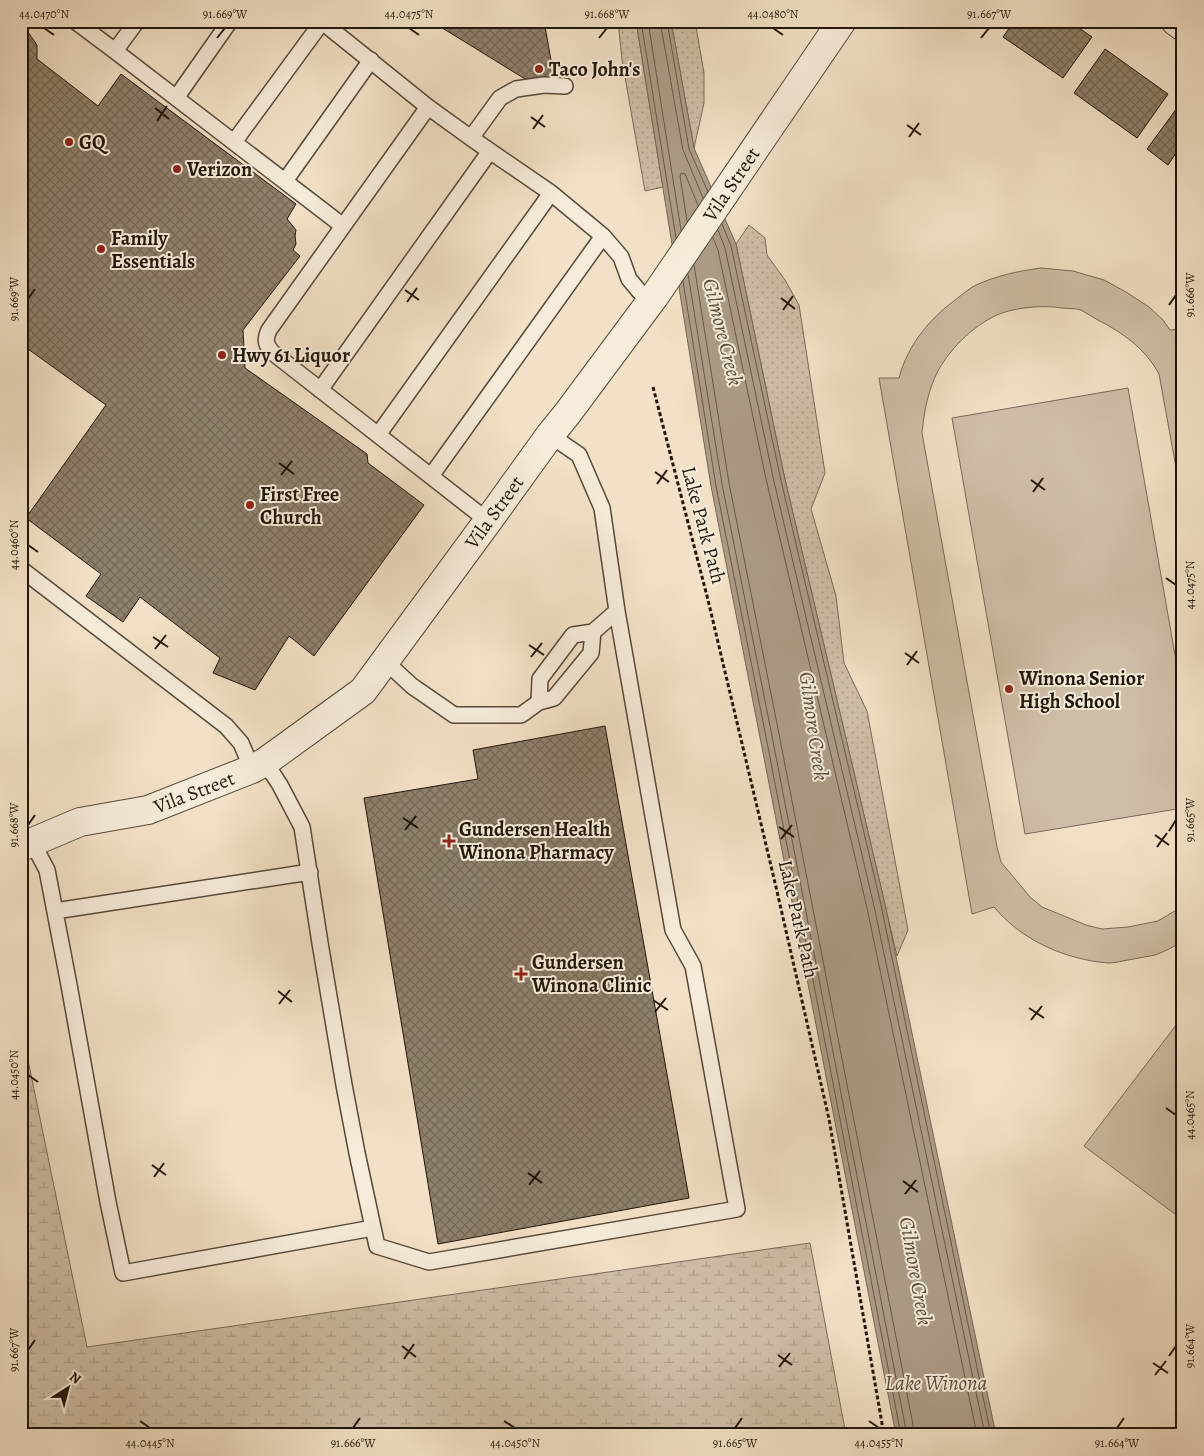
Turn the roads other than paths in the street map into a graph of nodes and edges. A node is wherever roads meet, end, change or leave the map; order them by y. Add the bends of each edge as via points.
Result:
1 (75, 21) edge
2 (137, 21) edge
3 (230, 21) edge
4 (321, 21) edge
5 (842, 21) edge
6 (1175, 21) edge
7 (1183, 27) edge
8 (115, 51) junction
9 (371, 60) junction
10 (565, 86) dead end
11 (176, 98) junction
12 (428, 107) junction
13 (470, 138) junction
14 (234, 142) junction
15 (490, 151) junction
16 (285, 181) junction
17 (551, 193) junction
18 (343, 226) junction
19 (603, 236) junction
20 (652, 299) junction
21 (320, 390) junction
22 (378, 435) junction
23 (550, 435) junction
24 (430, 476) junction
25 (488, 521) junction
26 (21, 569) edge
27 (616, 611) junction
28 (593, 632) junction
29 (385, 661) junction
30 (538, 702) junction
31 (258, 766) junction
32 (27, 844) edge
33 (310, 872) junction
34 (55, 911) junction
35 (373, 1228) junction

1 - 8 lane
2 - 8 lane
3 - 11 lane
4 - 9 lane
4 - 14 lane
5 - 20 street, Vila Street
6 - 7 street
8 - 11 lane
9 - 12 lane
9 - 16 lane
10 - 13 lane via 516,89 500,98
11 - 14 lane
12 - 13 lane
12 - 18 lane
13 - 15 lane
14 - 16 lane
15 - 17 lane
15 - 21 lane
16 - 18 lane
17 - 19 lane
17 - 22 lane
18 - 21 lane via 266,338 266,346 272,352
19 - 20 lane via 621,257 629,279 639,292
19 - 24 lane
20 - 23 street, Vila Street
21 - 22 lane
22 - 24 lane
23 - 25 street, Vila Street
23 - 27 lane via 579,455 602,508
24 - 25 lane
25 - 29 street, Vila Street
26 - 31 lane via 226,726
27 - 28 lane
27 - 35 lane via 672,930 693,966 736,1210 429,1262 377,1246
28 - 30 lane via 591,653 554,698
28 - 30 lane via 573,635 540,679
29 - 30 lane via 412,686 454,716 521,715
29 - 31 street, Vila Street via 363,691
31 - 32 street, Vila Street via 148,810 80,822
31 - 33 lane via 280,785 302,827
32 - 34 lane via 47,870
33 - 34 lane
33 - 35 lane via 344,1085
34 - 35 lane via 123,1273

